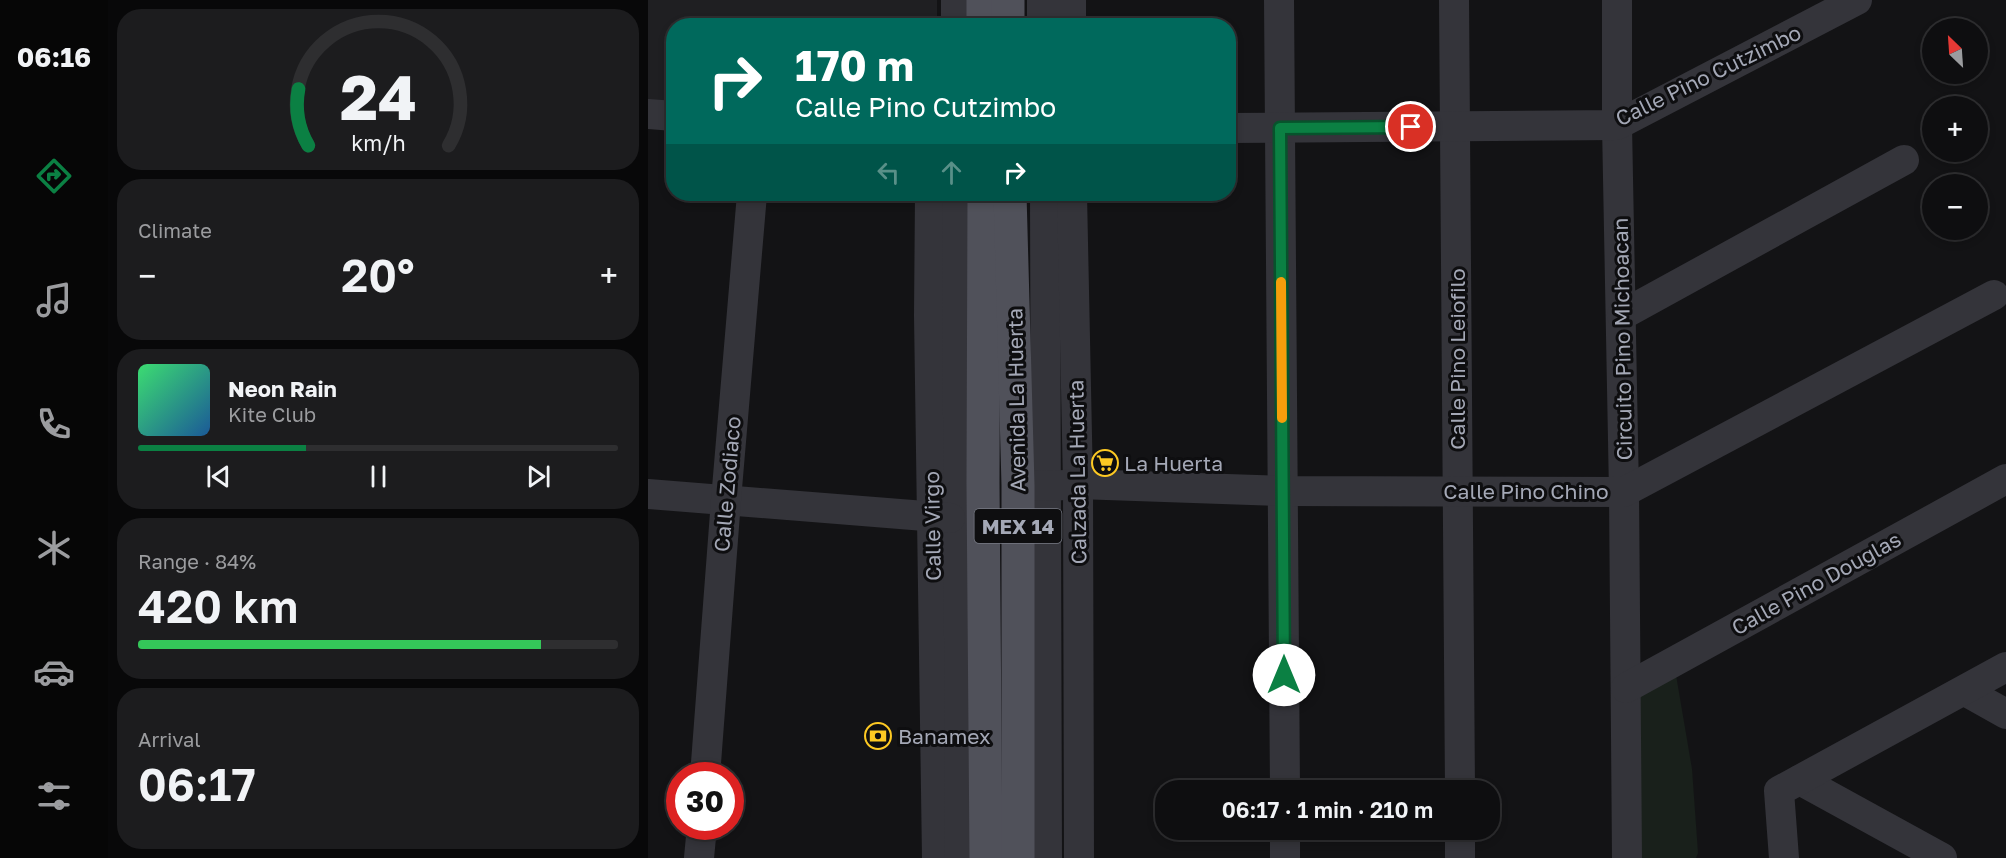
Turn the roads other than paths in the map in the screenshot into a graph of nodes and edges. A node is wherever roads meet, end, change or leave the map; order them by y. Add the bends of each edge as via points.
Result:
1 (956, 0) edge
2 (983, 0) edge
3 (1008, 0) edge
4 (1042, 0) edge
5 (1071, 0) edge
6 (1279, 0) edge
7 (1454, 0) edge
8 (1617, 0) edge
9 (1857, 0) edge
10 (956, 18) edge
11 (983, 18) edge
12 (1008, 18) edge
13 (1042, 18) edge
14 (1071, 18) edge
15 (648, 114) edge
16 (666, 115) edge
17 (1617, 125) junction
18 (1455, 127) junction
19 (1236, 128) edge
20 (1280, 128) junction
21 (1904, 160) dead end
22 (751, 201) edge
23 (931, 201) edge
24 (957, 201) edge
25 (983, 201) edge
26 (1011, 201) edge
27 (1045, 201) edge
28 (1072, 201) edge
29 (1994, 295) dead end
30 (1622, 315) junction
31 (2006, 479) edge
32 (1078, 484) junction
33 (1031, 486) junction
34 (1283, 491) junction
35 (1458, 491) junction
36 (1624, 492) junction
37 (648, 494) edge
38 (726, 500) junction
39 (959, 519) junction
40 (2006, 667) edge
41 (1626, 687) junction
42 (1965, 691) junction
43 (2006, 714) edge
44 (706, 762) edge
45 (1285, 780) edge
46 (1460, 780) edge
47 (1800, 780) junction
48 (701, 840) edge
49 (1285, 840) edge
50 (1460, 840) edge
51 (699, 858) edge
52 (937, 858) edge
53 (960, 858) edge
54 (986, 858) edge
55 (1018, 858) edge
56 (1047, 858) edge
57 (1079, 858) edge
58 (1286, 858) edge
59 (1460, 858) edge
60 (1627, 858) edge
61 (1784, 858) edge
62 (1942, 858) edge

1 - 10 street
2 - 11 main road
3 - 12 main road
4 - 13 street
5 - 14 street
6 - 20 street
7 - 18 street, Calle Pino Leiofilo
8 - 17 street, Circuito Pino Michoacan
9 - 17 street, Calle Pino Cutzimbo
15 - 16 street
17 - 18 street, Calle Pino Cutzimbo
17 - 30 street, Circuito Pino Michoacan
18 - 20 street, Calle Pino Cutzimbo
18 - 35 street, Calle Pino Leiofilo
19 - 20 street, Calle Pino Cutzimbo
20 - 34 street
21 - 30 street
22 - 38 street, Calle Zodiaco
23 - 39 street, Calle Virgo
24 - 39 street
25 - 39 main road, Avenida La Huerta / MEX 14
26 - 33 main road, Avenida La Huerta / MEX 14
27 - 33 street, Calzada La Huerta
28 - 32 street, Calzada La Huerta
29 - 36 street, Calle Pino Chino
30 - 36 street, Circuito Pino Michoacan
31 - 41 street, Calle Pino Douglas
32 - 33 street, Calle Pino Chino
32 - 34 street, Calle Pino Chino
32 - 57 street, Calzada La Huerta
33 - 55 main road, Avenida La Huerta / MEX 14
33 - 56 street, Calzada La Huerta
34 - 35 street, Calle Pino Chino
34 - 45 street
35 - 36 street, Calle Pino Chino
35 - 46 street, Calle Pino Leiofilo
36 - 41 street, Circuito Pino Michoacan
37 - 38 street
38 - 39 street
38 - 44 street, Calle Zodiaco
39 - 52 street, Calle Virgo
39 - 53 street
39 - 54 main road, Avenida La Huerta / MEX 14
40 - 42 street
41 - 60 street, Circuito Pino Michoacan
42 - 43 street
42 - 47 street
47 - 61 street via 1779,790
47 - 62 street
48 - 51 street
49 - 58 street
50 - 59 street

